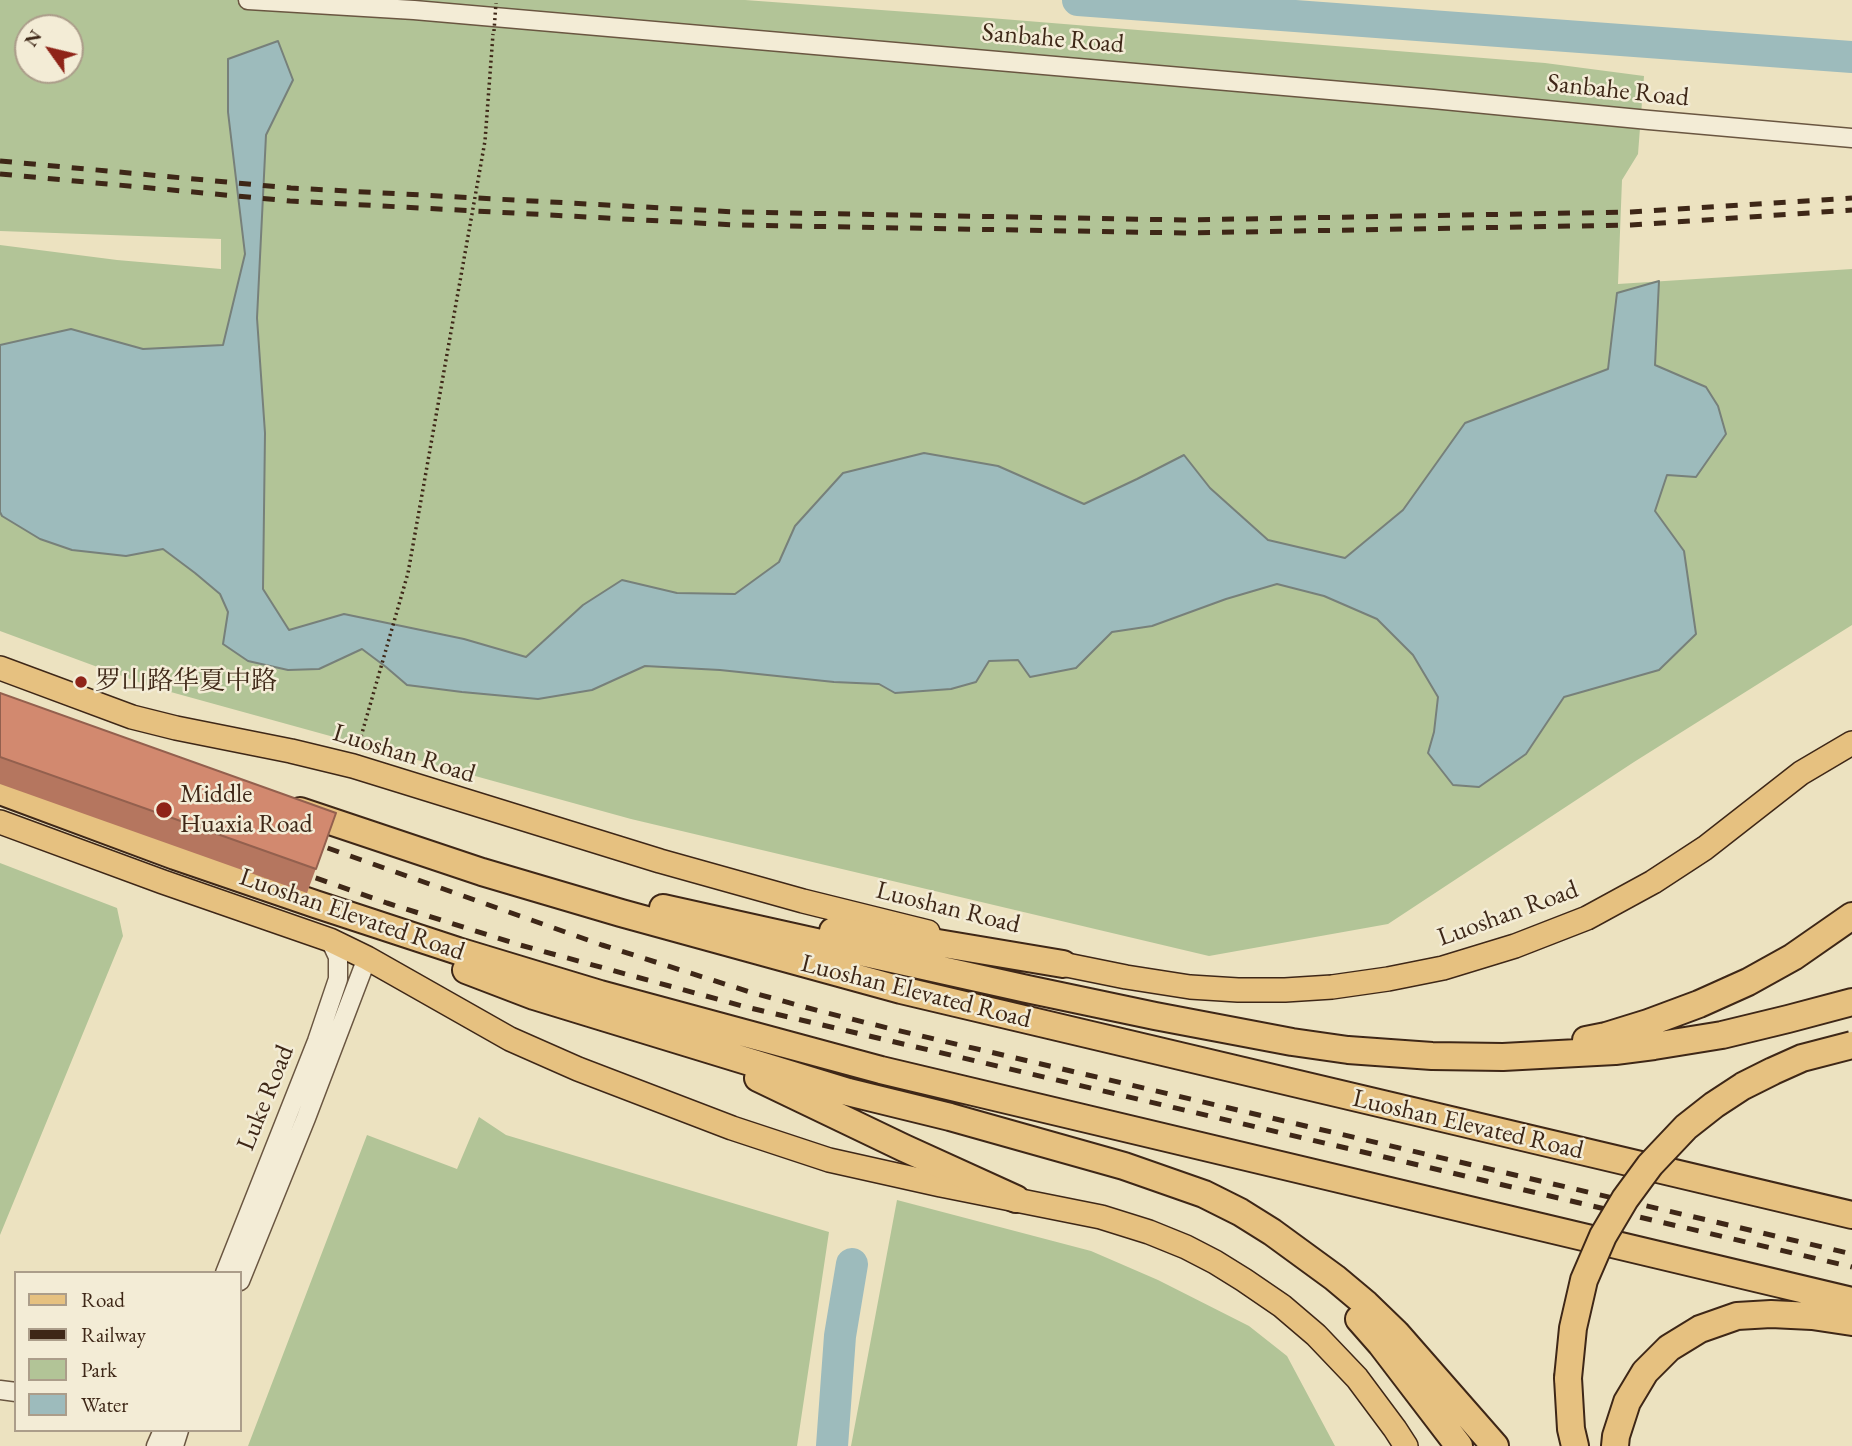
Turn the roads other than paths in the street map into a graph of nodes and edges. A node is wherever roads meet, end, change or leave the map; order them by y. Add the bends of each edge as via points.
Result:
1 (248, 0) edge
2 (1852, 138) edge
3 (0, 668) edge
4 (1852, 743) edge
5 (0, 790) edge
6 (0, 822) edge
7 (175, 856) junction
8 (625, 900) junction
9 (1852, 916) edge
10 (330, 940) junction
11 (367, 958) junction
12 (1063, 964) junction
13 (1852, 1002) edge
14 (634, 1026) junction
15 (1852, 1045) edge
16 (1432, 1056) junction
17 (1016, 1199) junction
18 (1852, 1215) edge
19 (226, 1271) edge
20 (242, 1276) edge
21 (1852, 1301) edge
22 (1852, 1322) edge
23 (1388, 1339) junction
24 (1406, 1446) edge
25 (1459, 1446) edge
26 (1495, 1446) edge
27 (1574, 1446) edge
28 (1615, 1446) edge

1 - 2 street, Sanbahe Road via 414,10
3 - 12 main road, Luoshan Road via 132,717 353,766 803,901
4 - 12 main road, Luoshan Road via 1801,772 1705,848 1653,882 1587,918 1443,968 1332,987 1238,990 1190,987
5 - 7 highway, Luoshan Elevated Road
6 - 10 main road
7 - 14 highway via 534,996
7 - 21 highway, Luoshan Elevated Road via 458,951 881,1070
8 - 12 highway
8 - 16 highway via 1280,1040
8 - 18 highway, Luoshan Elevated Road via 282,803 482,872 901,990
9 - 16 highway via 1748,982 1648,1023 1559,1045
10 - 11 main road
10 - 19 street, Luke Road via 338,957 338,979
11 - 17 main road via 510,1039 732,1128 829,1160
11 - 20 street, Luke Road
13 - 16 highway via 1735,1032 1654,1046 1560,1055
14 - 17 highway via 717,1058
14 - 23 highway via 848,1092 1124,1166 1204,1194 1272,1231 1303,1254
15 - 27 highway, bridge via 1802,1058 1714,1105 1650,1165 1625,1199 1584,1280 1573,1328 1568,1378
17 - 24 main road via 1149,1232 1244,1280 1316,1335 1357,1378
22 - 28 highway via 1771,1314 1737,1316 1699,1329 1669,1348 1645,1372 1627,1402
23 - 25 highway
23 - 26 highway

